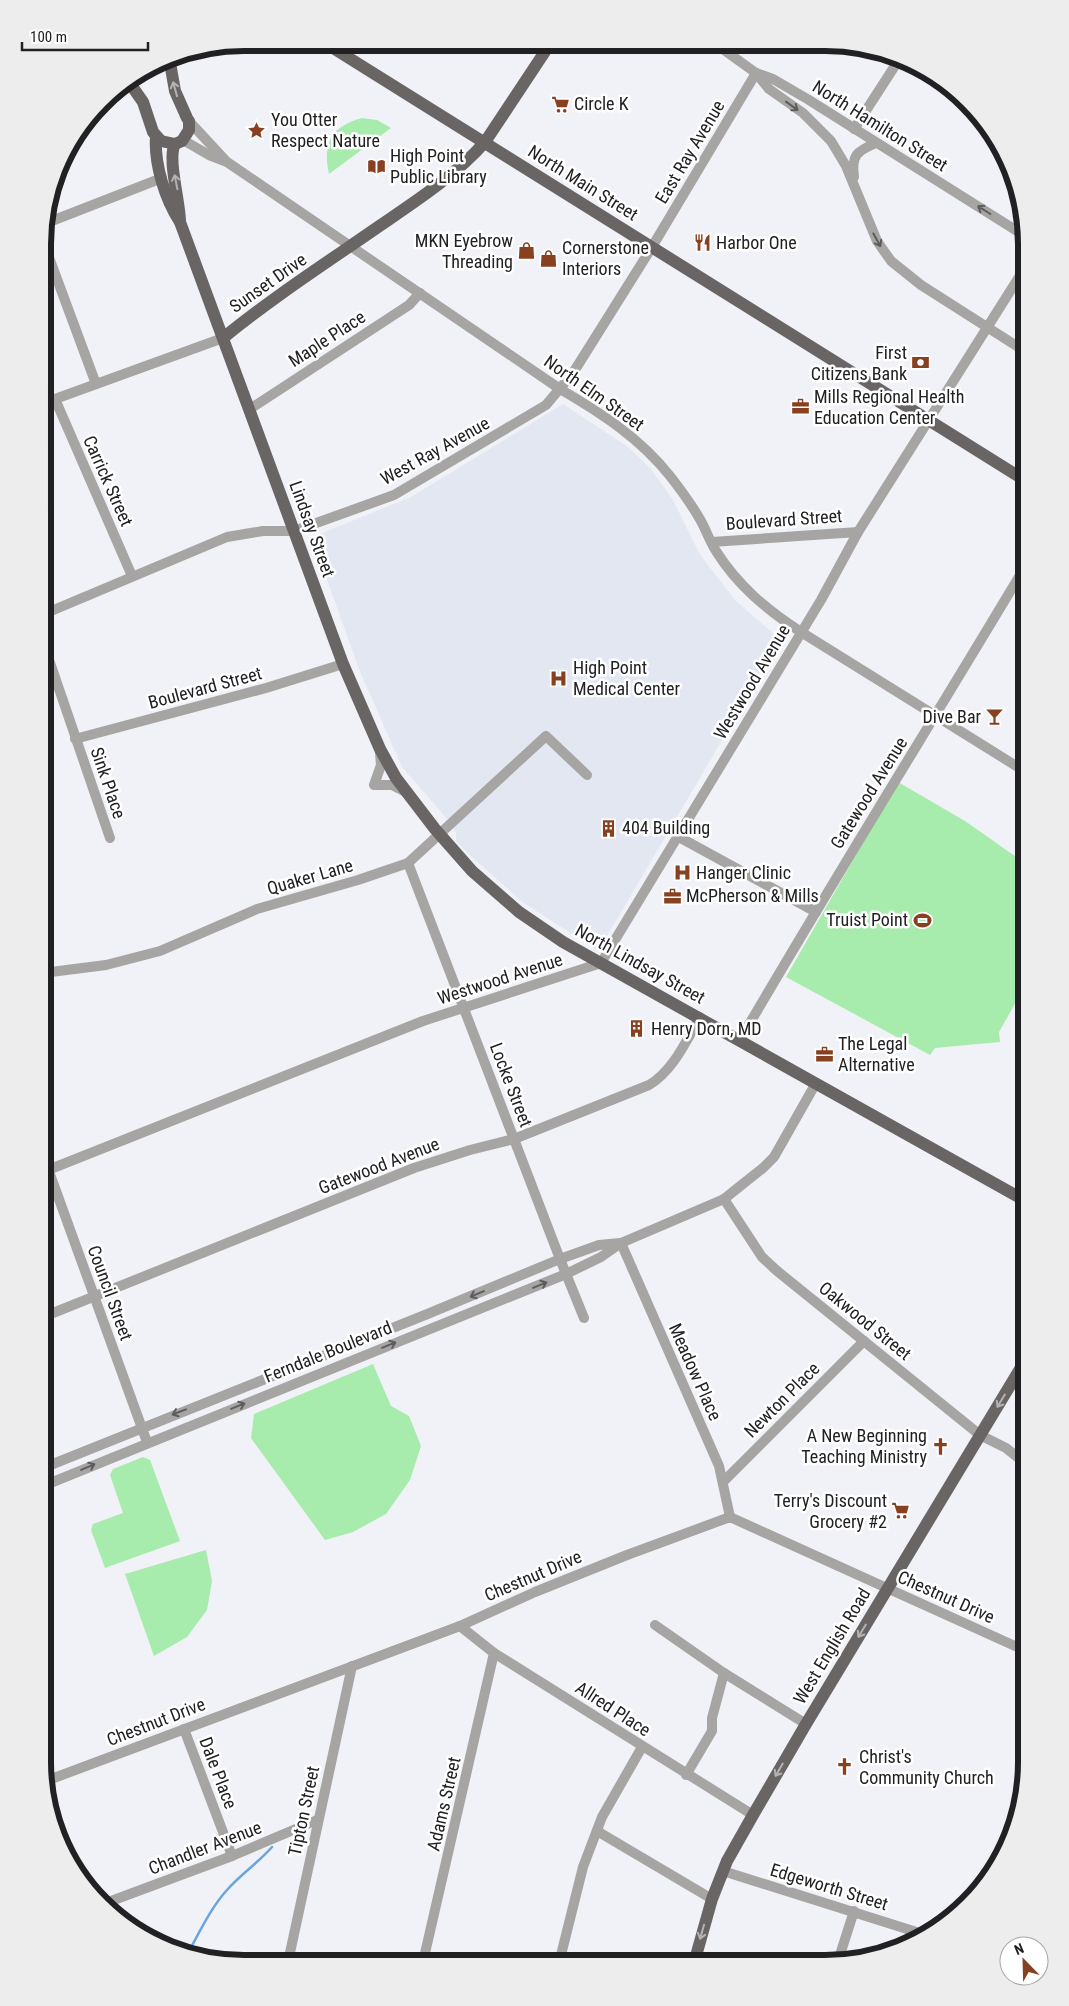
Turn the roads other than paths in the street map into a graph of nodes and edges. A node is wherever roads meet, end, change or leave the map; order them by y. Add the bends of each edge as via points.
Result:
1 (337, 51) edge
2 (545, 51) edge
3 (725, 51) edge
4 (895, 65) edge
5 (171, 66) edge
6 (756, 74) junction
7 (133, 87) edge
8 (188, 120) junction
9 (854, 129) junction
10 (156, 136) junction
11 (179, 142) junction
12 (485, 142) junction
13 (876, 143) junction
14 (227, 162) junction
15 (162, 178) junction
16 (855, 186) junction
17 (53, 221) edge
18 (180, 222) junction
19 (1017, 231) edge
20 (351, 245) junction
21 (652, 247) junction
22 (51, 263) edge
23 (1018, 279) edge
24 (420, 293) junction
25 (988, 328) junction
26 (223, 338) junction
27 (1018, 347) edge
28 (96, 384) junction
29 (560, 389) junction
30 (54, 399) junction
31 (51, 400) edge
32 (250, 409) junction
33 (929, 422) junction
34 (1018, 476) edge
35 (294, 531) junction
36 (858, 532) junction
37 (712, 542) junction
38 (132, 576) junction
39 (1018, 578) edge
40 (51, 611) edge
41 (801, 632) junction
42 (343, 664) junction
43 (51, 666) edge
44 (936, 716) junction
45 (75, 739) junction
46 (380, 749) junction
47 (1018, 767) edge
48 (587, 775) dead end
49 (409, 794) junction
50 (440, 835) junction
51 (677, 836) junction
52 (110, 838) dead end
53 (408, 863) junction
54 (816, 912) junction
55 (601, 963) junction
56 (51, 972) edge
57 (464, 1008) junction
58 (700, 1017) junction
59 (740, 1040) junction
60 (816, 1082) junction
61 (514, 1139) junction
62 (51, 1169) edge
63 (51, 1184) edge
64 (1018, 1196) edge
65 (724, 1199) junction
66 (621, 1243) junction
67 (560, 1259) junction
68 (566, 1274) junction
69 (94, 1296) junction
70 (51, 1314) edge
71 (584, 1318) dead end
72 (864, 1341) junction
73 (1018, 1372) edge
74 (141, 1427) junction
75 (980, 1435) junction
76 (147, 1442) junction
77 (1006, 1448) junction
78 (1018, 1452) edge
79 (1018, 1458) edge
80 (51, 1465) edge
81 (722, 1482) junction
82 (51, 1483) edge
83 (730, 1517) junction
84 (887, 1589) junction
85 (655, 1625) dead end
86 (460, 1626) junction
87 (1018, 1646) edge
88 (494, 1653) junction
89 (352, 1666) junction
90 (724, 1673) junction
91 (806, 1724) junction
92 (184, 1729) junction
93 (642, 1746) junction
94 (686, 1775) junction
95 (52, 1779) edge
96 (753, 1815) junction
97 (317, 1820) junction
98 (597, 1831) junction
99 (232, 1856) junction
100 (723, 1871) junction
101 (712, 1899) junction
102 (111, 1901) edge
103 (854, 1911) junction
104 (916, 1932) edge
105 (840, 1954) edge
106 (289, 1955) edge
107 (426, 1955) edge
108 (561, 1955) edge
109 (696, 1955) edge

1 - 12 main road, North Main Street
2 - 12 main road, Sunset Drive
3 - 6 street, North Hamilton Street
4 - 9 street
8 -> 5 main road via 174,91
6 - 9 street, North Hamilton Street via 774,79
6 -> 16 street via 769,89 803,113 831,141
6 - 21 street, East Ray Avenue
7 - 10 main road, Lindsay Street via 143,102
8 - 11 main road, Lindsay Street via 189,130
8 - 14 street
9 - 13 street, North Hamilton Street
10 - 11 main road via 161,141
10 - 15 main road, Lindsay Street
11 - 14 street
18 -> 11 main road, Lindsay Street via 171,159 172,150
12 - 20 main road, Sunset Drive via 426,194
12 - 21 main road, North Main Street
13 - 16 street via 861,150 853,160
19 -> 13 street, North Hamilton Street
14 - 20 street, North Elm Street
15 - 17 street
15 - 18 main road, Lindsay Street via 171,208
16 -> 25 street via 876,241 891,261 921,285
18 - 26 main road, Lindsay Street
20 - 24 street, North Elm Street
20 - 26 main road, Sunset Drive
21 - 29 street, West Ray Avenue
21 - 33 main road, North Main Street
22 - 28 street
23 - 25 street, Westwood Avenue
24 - 29 street, North Elm Street
24 - 32 street, Maple Place via 409,305
25 - 27 street
25 - 33 street, Westwood Avenue
26 - 28 street, Sunset Drive
26 - 32 main road, Lindsay Street
28 - 30 street, Sunset Drive
29 - 35 street, West Ray Avenue via 546,406 394,496
29 - 37 street, North Elm Street via 613,422 651,454 686,497
30 - 31 street, Sunset Drive
30 - 38 street, Carrick Street
32 - 35 main road, Lindsay Street
33 - 34 main road, North Main Street
33 - 36 street, Westwood Avenue
35 - 38 street, West Ray Avenue via 263,531 227,537
35 - 42 main road, Lindsay Street
36 - 37 street, Boulevard Street
36 - 41 street, Westwood Avenue
37 - 41 street, North Elm Street via 729,570 748,592
38 - 40 street, West Ray Avenue
39 - 44 street, Gatewood Avenue
41 - 44 street, North Elm Street
41 - 51 street, Westwood Avenue
42 - 45 street, Boulevard Street
42 - 46 main road, Lindsay Street
43 - 45 street, Sink Place
44 - 47 street, North Elm Street
44 - 54 street, Gatewood Avenue
45 - 52 street, Sink Place
46 - 49 main road, Lindsay Street
46 - 49 street via 381,765 374,785 392,785
48 - 50 street, Quaker Lane via 546,736
49 - 50 main road, Lindsay Street
50 - 53 street, Quaker Lane
50 - 55 main road, North Lindsay Street via 472,870 519,912
51 - 54 street
51 - 55 street, Westwood Avenue
53 - 56 street, Quaker Lane via 257,910 160,951 106,965
53 - 57 street, Locke Street
54 - 59 street, Gatewood Avenue
55 - 57 street, Westwood Avenue
55 - 58 main road, North Lindsay Street
57 - 61 street, Locke Street
57 - 62 street, Westwood Avenue via 422,1021
58 - 59 main road, North Lindsay Street
58 - 61 street, Gatewood Avenue via 669,1068 654,1082
59 - 60 main road, North Lindsay Street
60 - 64 main road, North Lindsay Street
60 - 65 street, Ferndale Boulevard via 774,1156 764,1168
61 - 67 street, Locke Street
61 - 69 street, Gatewood Avenue via 414,1168
63 - 69 street, Council Street
65 - 66 street, Ferndale Boulevard
65 - 72 street, Oakwood Street via 762,1257
66 - 67 street, Ferndale Boulevard via 599,1245
66 - 68 street, Ferndale Boulevard
66 - 81 street, Meadow Place via 719,1466
67 - 68 street, Locke Street
67 -> 74 street, Ferndale Boulevard
68 - 71 street, Locke Street
76 -> 68 street, Ferndale Boulevard
69 - 70 street, Gatewood Avenue
69 - 74 street, Council Street
72 - 75 street, Oakwood Street
72 - 81 street, Newton Place
73 -> 75 main road, West English Road
74 - 76 street, Council Street
74 - 80 street, Ferndale Boulevard
75 - 77 street, Oakwood Street
75 - 84 main road, West English Road
82 -> 76 street, Ferndale Boulevard
77 - 78 street, Oakwood Street
77 - 79 street, Oakwood Street
81 - 83 street, Meadow Place
83 - 84 street, Chestnut Drive
83 - 86 street, Chestnut Drive via 535,1592
84 - 87 street, Chestnut Drive
84 -> 91 main road, West English Road
85 - 90 street
86 - 88 street, Allred Place
86 - 89 street, Chestnut Drive
88 - 93 street, Allred Place
88 - 107 street, Adams Street
89 - 92 street, Chestnut Drive
89 - 97 street, Tipton Street
90 - 91 street
90 - 94 street via 712,1718 712,1731
91 -> 96 main road, West English Road
92 - 95 street, Chestnut Drive
92 - 99 street, Dale Place
93 - 94 street, Allred Place
93 - 98 street
94 - 96 street, Allred Place
96 - 100 main road, West English Road
97 - 99 street, Chandler Avenue
97 - 106 street, Tipton Street
98 - 101 street
98 - 108 street via 583,1867
99 - 102 street, Chandler Avenue
100 - 101 main road, West English Road
100 - 103 street, Edgeworth Street
101 -> 109 main road, West English Road
103 - 104 street, Edgeworth Street
103 - 105 street

